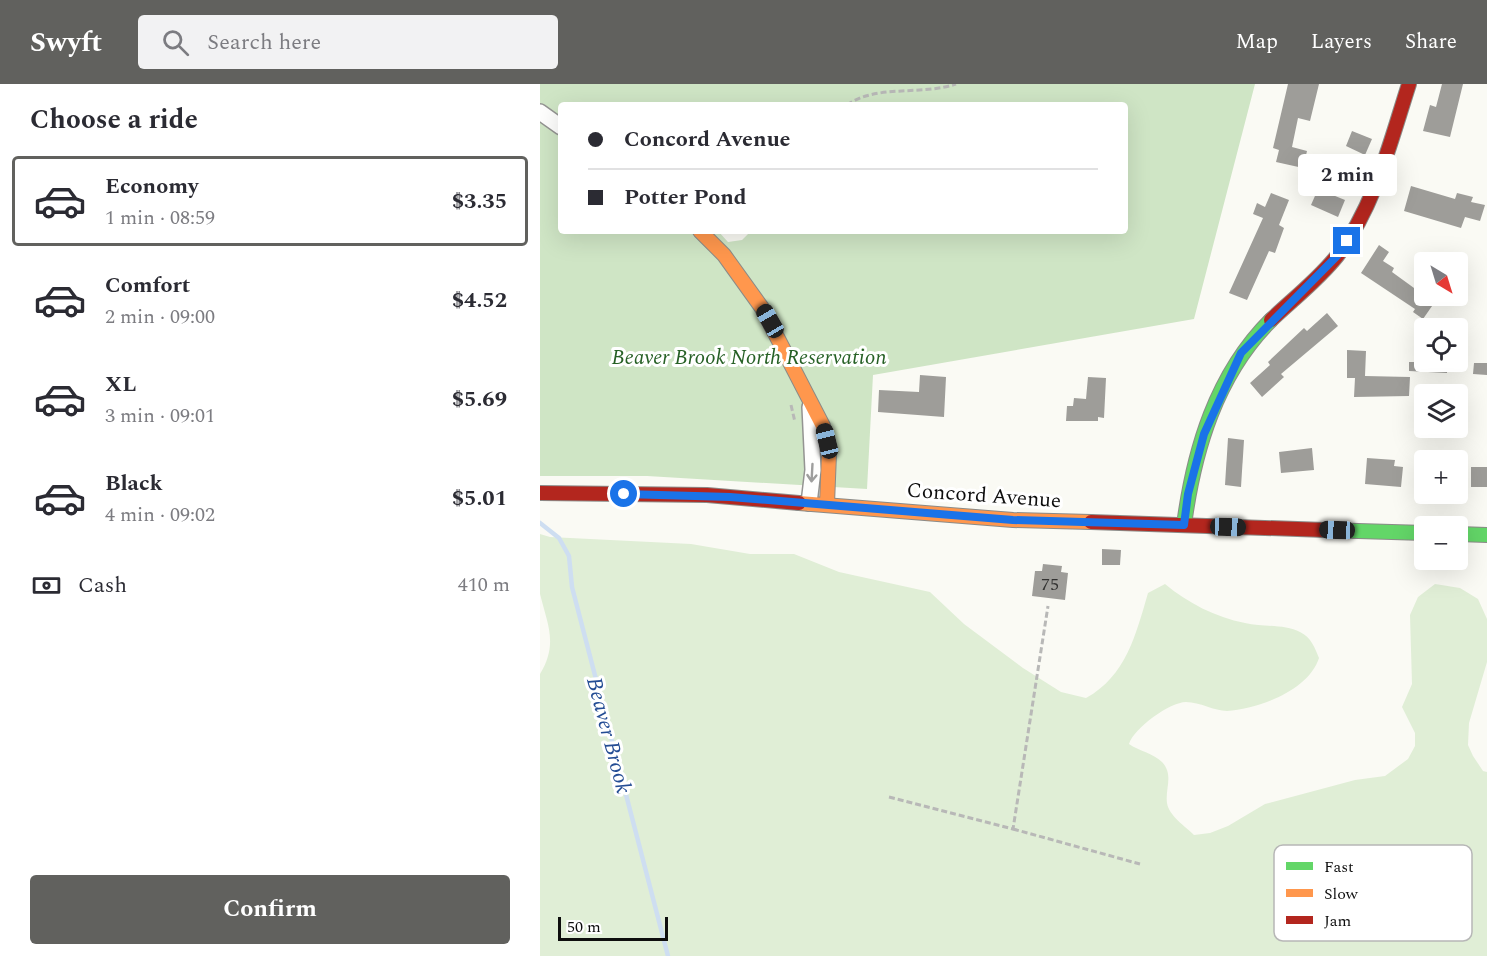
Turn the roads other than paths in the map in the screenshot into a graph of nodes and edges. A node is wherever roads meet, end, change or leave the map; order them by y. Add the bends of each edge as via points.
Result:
1 (1409, 84) edge
2 (540, 112) edge
3 (558, 125) edge
4 (703, 234) edge
5 (809, 401) junction
6 (540, 493) edge
7 (809, 503) junction
8 (827, 504) junction
9 (1184, 525) junction
10 (1414, 533) edge
11 (1468, 534) edge
12 (1487, 535) edge

1 - 9 main road via 1391,149 1366,210 1337,256 1241,353 1204,434
2 - 3 street
4 - 5 main road via 724,255 762,308
5 -> 7 street via 813,461
5 - 8 main road via 827,441
6 - 7 main road, Concord Avenue via 707,495
7 - 8 main road, Concord Avenue
8 - 9 main road, Concord Avenue via 1013,520
9 - 10 main road, Concord Avenue
11 - 12 main road

